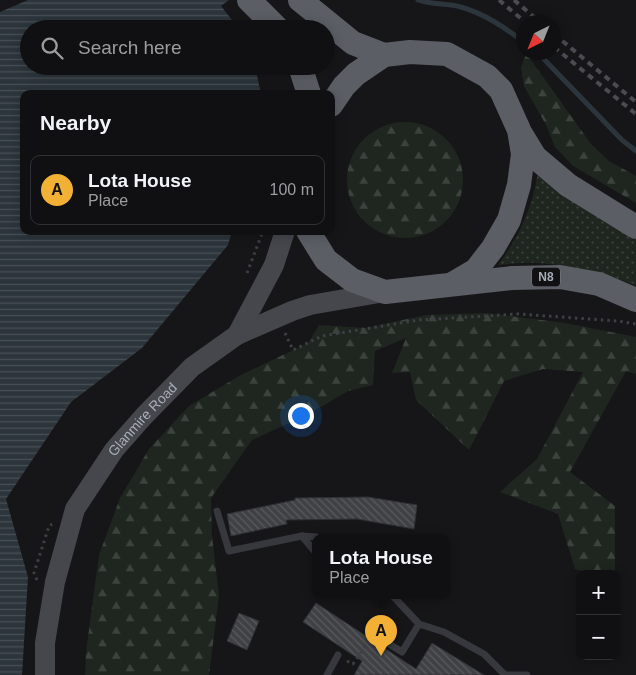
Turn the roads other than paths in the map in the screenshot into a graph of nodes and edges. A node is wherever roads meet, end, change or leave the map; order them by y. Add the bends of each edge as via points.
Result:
1 (249, 0) edge
2 (300, 0) edge
3 (269, 20) edge
4 (325, 20) edge
5 (335, 28) edge
6 (384, 55) junction
7 (303, 75) edge
8 (308, 90) edge
9 (335, 99) edge
10 (519, 130) junction
11 (636, 227) edge
12 (284, 235) edge
13 (310, 235) edge
14 (452, 284) junction
15 (385, 292) junction
16 (636, 300) edge
17 (237, 335) junction
18 (216, 511) dead end
19 (302, 536) junction
20 (312, 537) edge
21 (312, 548) edge
22 (396, 599) edge
23 (419, 624) junction
24 (373, 634) road end
25 (338, 655) road end
26 (45, 675) edge
27 (327, 675) edge
28 (505, 675) edge
29 (527, 675) edge

1 - 3 highway
2 - 4 highway, N8
5 - 6 highway, N8 via 353,43
6 - 9 highway, N8 via 356,74
6 - 10 highway, N8 via 410,52 446,54 487,76 500,90
7 - 8 highway
10 - 11 highway, N8 via 535,157 568,186
10 - 14 highway, N8 via 523,154 519,185 509,220 476,270
12 - 17 main road via 274,265
13 - 15 highway, N8 via 326,260 352,280
14 - 15 highway, N8
14 - 16 highway, N8 via 560,277 599,284
15 - 17 main road, Glanmire Road via 310,305
17 - 26 main road, Glanmire Road via 192,367 144,416 114,450 75,509 54,582 45,643
18 - 19 lane via 229,551
19 - 20 lane
19 - 21 lane
22 - 23 lane
23 - 24 lane via 402,652
23 - 28 lane via 444,632 484,654
25 - 27 lane
28 - 29 lane

